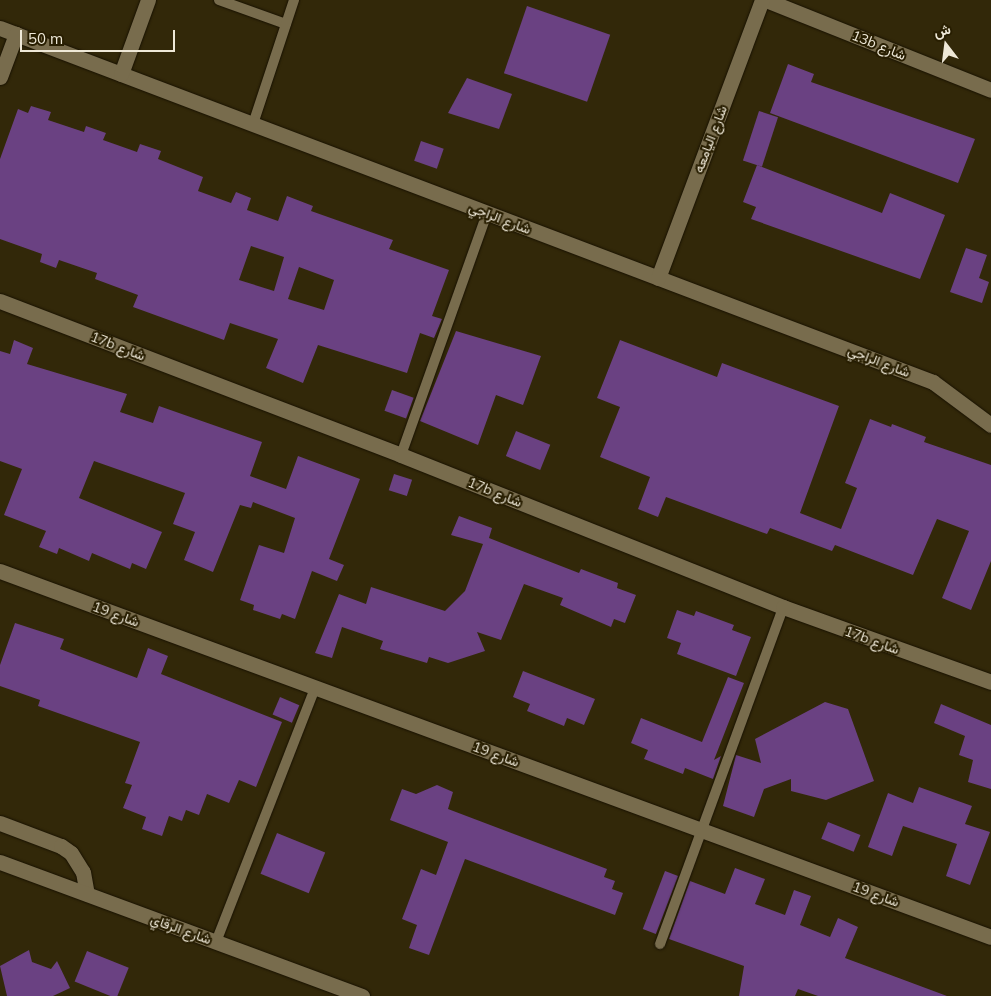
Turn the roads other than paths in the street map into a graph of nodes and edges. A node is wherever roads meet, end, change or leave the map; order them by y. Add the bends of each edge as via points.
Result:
1 (148, 0) edge
2 (219, 0) edge
3 (294, 0) edge
4 (764, 0) edge
5 (286, 24) junction
6 (0, 28) edge
7 (16, 34) junction
8 (121, 74) junction
9 (0, 77) edge
10 (991, 90) edge
11 (253, 124) junction
12 (487, 213) junction
13 (658, 278) junction
14 (0, 301) edge
15 (991, 424) edge
16 (401, 454) junction
17 (0, 571) edge
18 (783, 607) junction
19 (991, 682) edge
20 (315, 688) junction
21 (0, 823) edge
22 (702, 829) junction
23 (0, 862) edge
24 (87, 894) junction
25 (991, 937) edge
26 (216, 942) junction
27 (660, 944) dead end
28 (362, 996) edge

1 - 8 street
2 - 5 lane
3 - 5 lane
4 - 10 street, 13b شارع
4 - 13 street, شارع اليامعه
5 - 11 lane
6 - 7 street, شارع الراجي
7 - 8 street, شارع الراجي
7 - 9 street
8 - 11 street, شارع الراجي
11 - 12 street, شارع الراجي
12 - 13 street, شارع الراجي
12 - 16 lane
13 - 15 street, شارع الراجي via 933,382
14 - 16 street, 17b شارع
16 - 18 street, 17b شارع
17 - 20 street, شارع 19
18 - 19 street, 17b شارع
18 - 22 lane
20 - 22 street, شارع 19
20 - 26 lane
21 - 24 street via 61,846 71,853 83,872
22 - 25 street, شارع 19
22 - 27 lane
23 - 24 street, شارع الرقاي
24 - 26 street, شارع الرقاي
26 - 28 street, شارع الرقاي

